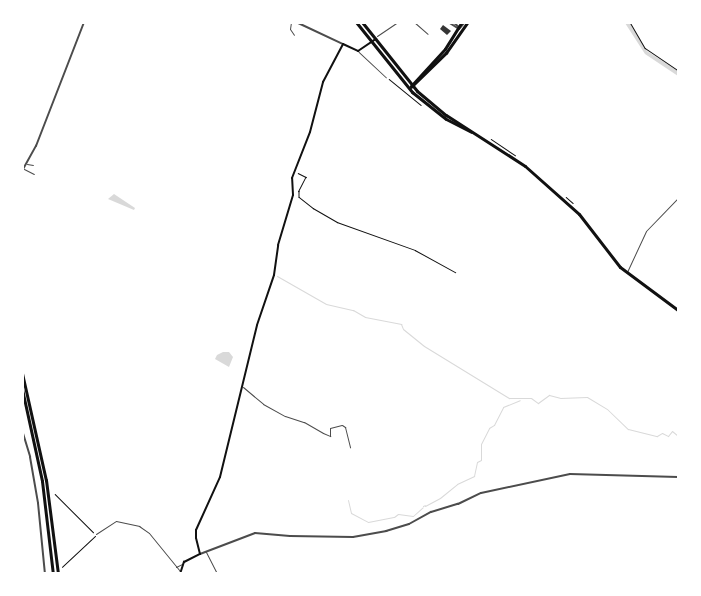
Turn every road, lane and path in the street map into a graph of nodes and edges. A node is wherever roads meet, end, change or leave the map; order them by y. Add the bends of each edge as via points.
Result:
1 (84, 22) edge
2 (291, 22) edge
3 (296, 22) edge
4 (356, 22) edge
5 (362, 22) edge
6 (398, 22) edge
7 (414, 22) edge
8 (448, 22) edge
9 (465, 22) edge
10 (630, 22) edge
11 (453, 24) edge
12 (460, 28) junction
13 (461, 33) junction
14 (428, 34) dead end
15 (294, 35) dead end
16 (454, 37) junction
17 (375, 39) junction
18 (343, 44) junction
19 (358, 51) junction
20 (678, 70) edge
21 (401, 74) junction
22 (386, 77) joint
23 (419, 78) junction
24 (406, 85) junction
25 (412, 86) junction
26 (417, 91) junction
27 (422, 102) junction
28 (487, 140) junction
29 (29, 165) junction
30 (33, 165) dead end
31 (23, 170) edge
32 (294, 172) junction
33 (34, 174) dead end
34 (678, 198) edge
35 (455, 272) dead end
36 (626, 273) junction
37 (678, 310) edge
38 (22, 373) edge
39 (242, 387) junction
40 (22, 389) edge
41 (22, 430) edge
42 (350, 447) dead end
43 (678, 477) edge
44 (55, 494) dead end
45 (96, 534) junction
46 (206, 552) junction
47 (200, 554) junction
48 (182, 564) junction
49 (62, 566) dead end
50 (176, 567) junction
51 (180, 572) edge
52 (45, 574) edge
53 (53, 574) edge
54 (58, 574) edge
55 (217, 574) edge

1 - 29 street
2 - 15 street via 290,29
3 - 18 street
4 - 17 highway
5 - 17 highway
6 - 17 street
7 - 14 street
8 - 11 street
9 - 12 main road
9 - 13 main road
10 - 20 path via 646,48
11 - 12 street
11 - 16 street
12 - 13 street
12 - 16 main road
13 - 23 main road
16 - 23 main road
17 - 19 main road
17 - 21 highway
17 - 24 highway
18 - 19 main road
18 - 32 main road via 322,82 310,132
19 - 22 lane
21 - 23 main road
21 - 25 highway
22 - 27 path
23 - 25 main road
23 - 26 main road
24 - 25 main road
24 - 27 highway
25 - 26 highway
25 - 27 main road
26 - 28 highway via 446,115
27 - 28 highway via 446,119
28 - 36 highway via 525,166 577,213
29 - 30 street
29 - 31 street
31 - 33 street
32 - 35 path via 306,177 299,197 313,208 337,222 415,250
32 - 39 main road via 291,182 293,195 278,245 274,275
34 - 36 street via 646,231
36 - 37 highway
38 - 54 highway via 44,470
39 - 42 street via 263,404 330,436 330,428 342,424
39 - 47 main road via 220,477 196,530
40 - 53 highway via 42,481
41 - 52 street via 38,503
43 - 46 street via 570,474 481,493 386,531 353,537 255,533
44 - 45 path
45 - 49 path
45 - 50 street via 116,521 139,526 149,533
46 - 47 street
46 - 55 street
47 - 48 main road
48 - 50 street
48 - 51 main road
50 - 51 street

